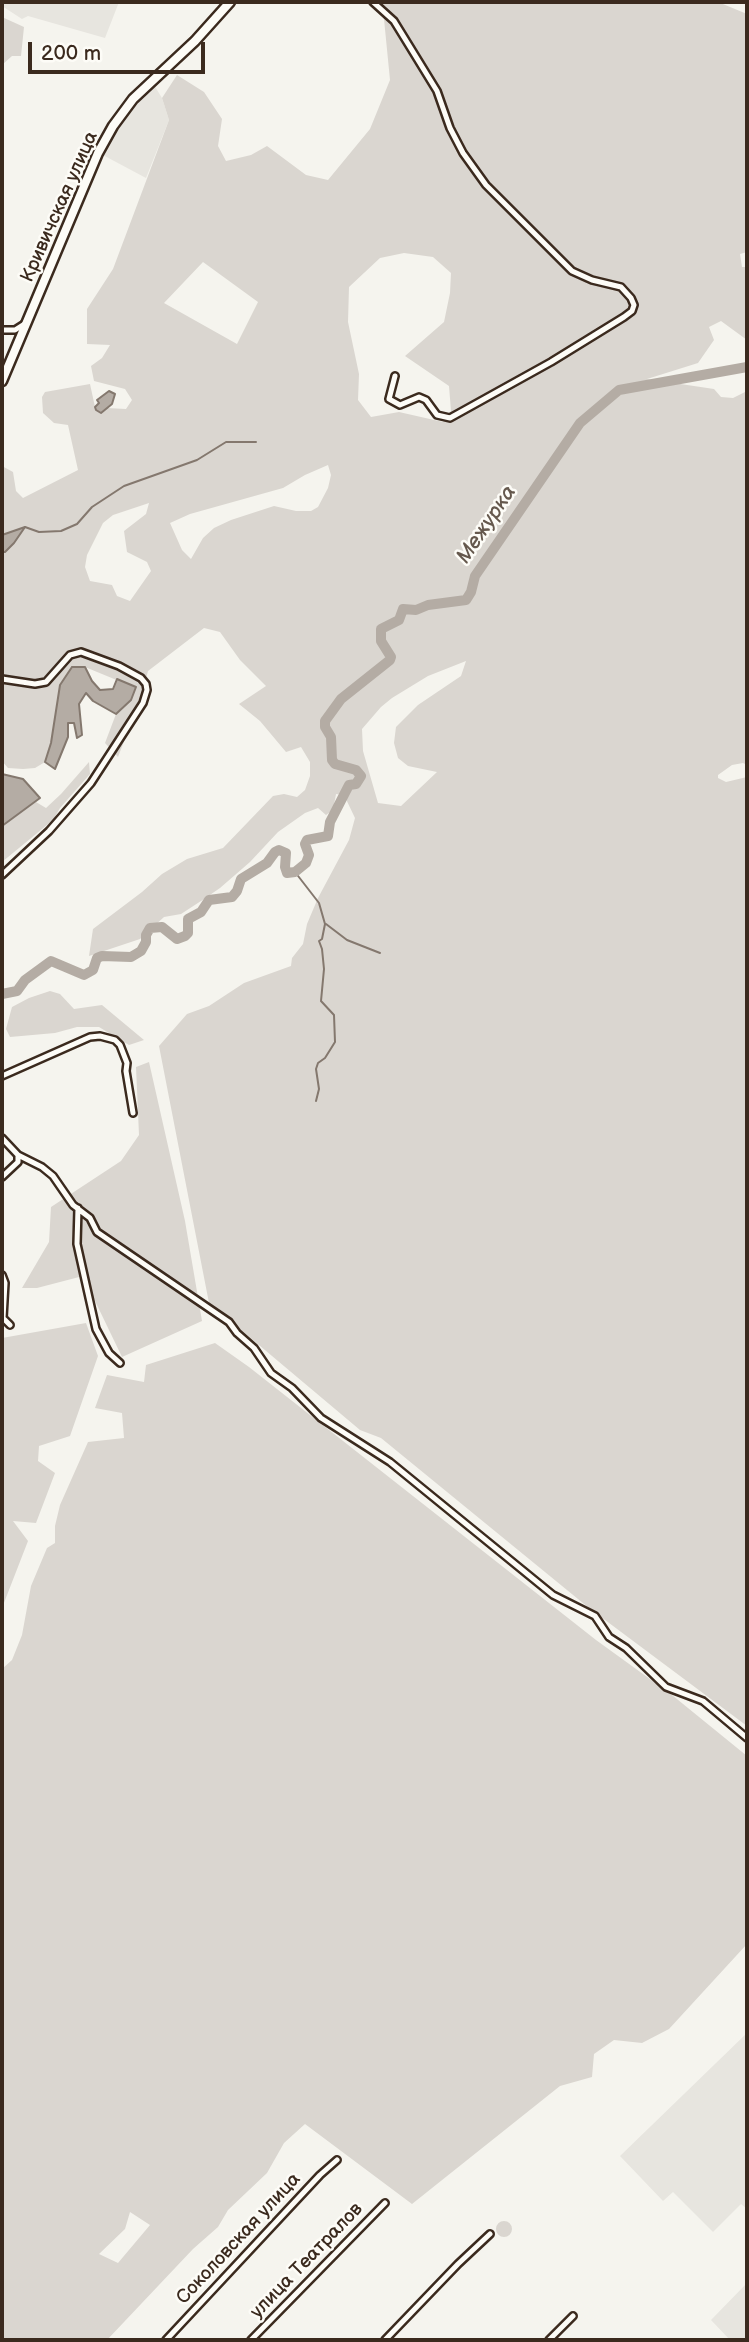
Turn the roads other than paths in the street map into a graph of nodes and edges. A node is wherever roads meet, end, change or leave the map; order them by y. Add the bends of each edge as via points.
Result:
1 (230, 2) edge
2 (373, 2) edge
3 (26, 323) junction
4 (3, 329) edge
5 (395, 376) dead end
6 (2, 381) edge
7 (2, 678) edge
8 (2, 875) edge
9 (2, 1076) edge
10 (133, 1113) dead end
11 (2, 1138) edge
12 (18, 1155) junction
13 (2, 1177) edge
14 (78, 1208) junction
15 (2, 1275) edge
16 (10, 1325) dead end
17 (120, 1363) dead end
18 (747, 1738) edge
19 (337, 2160) dead end
20 (385, 2203) dead end
21 (490, 2234) dead end
22 (573, 2316) dead end
23 (166, 2340) edge
24 (251, 2340) edge
25 (385, 2340) edge
26 (549, 2340) edge

1 - 3 street, Кривичская улица via 117,120 98,153
2 - 5 street via 394,21 437,91 463,153 486,185 572,271 621,287 634,305 624,317 551,362 450,418 437,415 419,397 400,405 389,399
3 - 4 street via 18,329
3 - 6 street, Кривичская улица
7 - 8 street via 46,682 70,654 81,652 141,678 147,690 91,783
9 - 10 street via 90,1037 115,1040 127,1063
11 - 12 street
12 - 13 street via 18,1162
12 - 14 street via 53,1176
14 - 17 street via 78,1244 96,1329 108,1353
14 - 18 street via 110,1242 229,1322 271,1373 321,1418 390,1462 553,1595 595,1616 608,1637 666,1687 703,1701
15 - 16 street via 3,1318
19 - 23 street, Соколовская улица
20 - 24 street, улица Театралов
21 - 25 street
22 - 26 street

